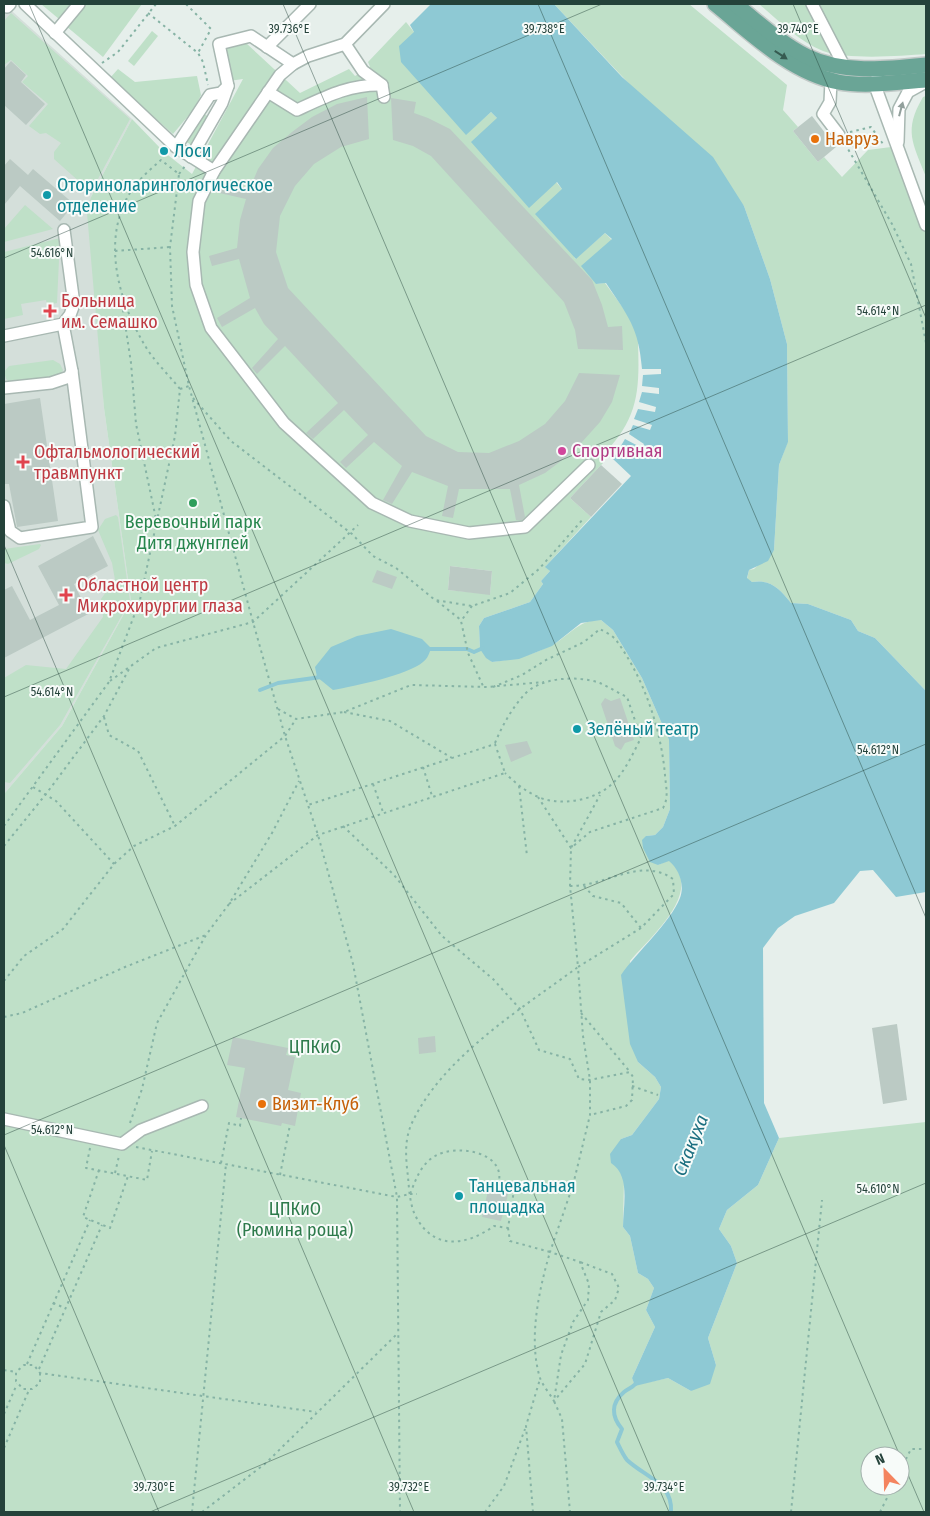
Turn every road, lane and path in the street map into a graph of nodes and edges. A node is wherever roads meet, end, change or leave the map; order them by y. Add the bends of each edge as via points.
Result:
1 (25, 4) edge
2 (79, 4) edge
3 (156, 4) edge
4 (186, 4) edge
5 (310, 4) edge
6 (384, 4) edge
7 (715, 4) edge
8 (735, 4) edge
9 (812, 4) edge
10 (148, 13) junction
11 (55, 33) junction
12 (345, 44) junction
13 (267, 47) junction
14 (198, 53) junction
15 (104, 61) dead end
16 (292, 64) junction
17 (926, 65) edge
18 (844, 66) junction
19 (885, 69) junction
20 (832, 81) junction
21 (926, 81) edge
22 (874, 83) junction
23 (268, 92) junction
24 (221, 93) junction
25 (839, 135) junction
26 (176, 146) junction
27 (886, 148) dead end
28 (898, 149) junction
29 (191, 157) junction
30 (214, 170) junction
31 (926, 225) edge
32 (64, 230) dead end
33 (170, 246) junction
34 (115, 251) junction
35 (120, 290) junction
36 (63, 324) junction
37 (4, 336) edge
38 (926, 343) edge
39 (72, 371) junction
40 (189, 386) junction
41 (4, 388) edge
42 (180, 388) junction
43 (192, 397) junction
44 (589, 465) dead end
45 (4, 506) edge
46 (584, 518) dead end
47 (157, 521) junction
48 (358, 525) dead end
49 (352, 534) junction
50 (435, 600) junction
51 (472, 606) junction
52 (461, 621) junction
53 (253, 622) junction
54 (129, 667) junction
55 (109, 682) junction
56 (546, 682) junction
57 (483, 686) junction
58 (493, 687) junction
59 (277, 708) junction
60 (344, 712) junction
61 (104, 716) junction
62 (296, 719) junction
63 (285, 736) junction
64 (495, 744) junction
65 (452, 758) junction
66 (423, 767) junction
67 (504, 773) junction
68 (300, 780) junction
69 (373, 784) junction
70 (33, 786) junction
71 (518, 786) junction
72 (46, 794) junction
73 (600, 795) junction
74 (432, 797) junction
75 (538, 797) junction
76 (308, 805) junction
77 (383, 813) junction
78 (4, 826) edge
79 (175, 826) junction
80 (343, 826) junction
81 (318, 835) junction
82 (4, 846) edge
83 (572, 848) junction
84 (527, 856) dead end
85 (114, 864) junction
86 (570, 886) junction
87 (584, 886) junction
88 (229, 904) junction
89 (641, 928) junction
90 (206, 935) junction
91 (578, 967) junction
92 (4, 980) edge
93 (520, 1009) junction
94 (581, 1013) junction
95 (4, 1016) edge
96 (630, 1072) junction
97 (590, 1080) junction
98 (632, 1086) junction
99 (658, 1095) dead end
100 (202, 1106) dead end
101 (590, 1116) junction
102 (241, 1118) dead end
103 (4, 1119) edge
104 (290, 1125) dead end
105 (92, 1139) junction
106 (122, 1144) junction
107 (152, 1150) junction
108 (221, 1163) junction
109 (226, 1164) junction
110 (99, 1170) junction
111 (115, 1174) junction
112 (280, 1174) junction
113 (128, 1176) junction
114 (410, 1194) junction
115 (417, 1194) dead end
116 (397, 1197) junction
117 (822, 1200) dead end
118 (90, 1220) junction
119 (102, 1225) junction
120 (508, 1228) junction
121 (550, 1252) junction
122 (580, 1262) junction
123 (54, 1303) junction
124 (66, 1309) junction
125 (399, 1332) junction
126 (26, 1365) junction
127 (4, 1370) edge
128 (16, 1372) junction
129 (40, 1372) junction
130 (540, 1379) junction
131 (17, 1383) junction
132 (30, 1389) junction
133 (204, 1396) junction
134 (554, 1401) junction
135 (316, 1412) junction
136 (4, 1414) edge
137 (526, 1426) junction
138 (4, 1437) edge
139 (8, 1439) junction
140 (4, 1448) edge
141 (926, 1449) edge
142 (910, 1451) edge
143 (887, 1496) edge
144 (192, 1512) edge
145 (202, 1512) edge
146 (400, 1512) edge
147 (485, 1512) edge
148 (532, 1512) edge
149 (570, 1512) edge
150 (791, 1512) edge
151 (880, 1512) edge

1 - 11 street
2 - 11 street
3 - 10 path
4 - 14 path via 211,29
5 - 13 street
6 - 12 street
7 -> 20 main road via 772,49 810,73
8 - 18 main road via 806,56 834,66
9 - 18 street
10 - 14 path
10 - 15 path via 118,52
11 - 26 street
12 - 16 street
12 - 23 street via 362,71 383,91 363,85 332,93 297,110
13 - 16 street
13 - 24 street via 251,36 220,44
14 - 24 path
16 - 23 street
17 - 19 main road
18 - 19 main road
19 - 22 street
20 - 22 main road
20 - 25 street via 830,102 823,114
21 - 22 main road
28 -> 21 street via 900,109 908,92
22 - 28 street
23 - 30 street
24 - 26 street
24 - 29 street
25 - 27 path via 871,127
25 - 38 path via 911,264
26 - 29 street
28 - 31 street
29 - 30 street
30 - 44 street via 199,201 193,252 196,285 211,328 284,423 372,503 410,522 470,533 525,527
32 - 36 street via 74,304
33 - 34 path
33 - 34 path via 179,174 161,160 134,188 120,215
33 - 40 path via 172,306
34 - 35 path
35 - 42 path via 144,345
35 - 47 path via 136,424
36 - 37 street
36 - 39 street
39 - 41 street via 61,381
39 - 45 street via 92,527 20,538 10,531
40 - 42 path
40 - 43 path
42 - 47 path
43 - 49 path via 231,441
43 - 53 path
46 - 51 path via 539,569 510,593
47 - 55 path via 140,600
48 - 49 path
49 - 50 path via 373,556 396,568
49 - 53 path
50 - 51 path
50 - 52 path
51 - 52 path
52 - 57 path via 468,652
53 - 54 path via 156,648
53 - 59 path
54 - 55 path
54 - 61 path
55 - 70 path
56 - 58 path
56 - 64 path via 524,695 502,726
56 - 73 path via 574,678 598,683 627,697 641,738 614,782
57 - 58 path
57 - 60 path via 411,685
58 - 83 path via 584,642 600,629 614,638 631,664 648,702 664,752 667,800 662,808 590,832
59 - 62 path
59 - 63 path
60 - 62 path
60 - 65 path via 390,720
61 - 72 path
61 - 79 path via 109,735 138,751
62 - 63 path
63 - 68 path
63 - 79 path
64 - 65 path
64 - 67 path
65 - 66 path
66 - 69 path
66 - 74 path
67 - 71 path
67 - 74 path
68 - 76 path
68 - 88 path
69 - 76 path
69 - 77 path
70 - 72 path
70 - 78 path
71 - 75 path
71 - 84 path
72 - 82 path
72 - 85 path
73 - 75 path via 566,802
73 - 83 path
74 - 77 path
75 - 83 path
76 - 81 path
77 - 80 path
79 - 85 path via 134,846
80 - 81 path
80 - 93 path via 394,875 442,936 493,979
81 - 88 path
81 - 116 path via 354,964
83 - 86 path
85 - 92 path via 63,929 24,956
86 - 87 path
86 - 91 path
87 - 89 path via 593,896 621,903
87 - 89 path via 641,870 663,872 673,879 674,894
88 - 90 path
89 - 91 path
90 - 95 path via 22,1013
90 - 106 path via 157,1023 142,1089
91 - 93 path
91 - 94 path
93 - 97 path via 539,1050 570,1059 579,1079
93 - 114 path via 466,1052 434,1089 411,1126 405,1151
94 - 96 path
94 - 97 path
96 - 97 path
96 - 98 path
97 - 101 path
98 - 99 path
98 - 101 path via 632,1100 626,1106
100 - 106 street via 141,1130
101 - 121 path via 573,1185
102 - 108 path via 240,1126 229,1124
103 - 105 street
104 - 112 path
105 - 106 street
105 - 110 path via 86,1168
106 - 107 path
106 - 111 path
107 - 108 path
107 - 113 path via 146,1180
108 - 109 path
109 - 112 path
109 - 133 path
110 - 111 path
110 - 118 path via 83,1217
111 - 113 path
112 - 116 path
113 - 119 path via 110,1228
114 - 115 path
114 - 116 path
114 - 120 path via 414,1214 424,1229 439,1240 458,1243 478,1238 494,1226
114 - 120 path via 418,1172 436,1156 453,1150 469,1150 486,1157 495,1166 499,1181 516,1184
116 - 125 path
117 - 150 path
118 - 119 path
118 - 123 path
119 - 124 path
120 - 121 path via 510,1241
121 - 122 path
121 - 130 path via 542,1280 535,1343
122 - 134 path via 589,1284 588,1300 573,1322 561,1355
122 - 134 path via 612,1274 620,1288 615,1300 601,1312 585,1364
123 - 124 path
123 - 126 path
124 - 129 path
125 - 135 path
125 - 146 path
126 - 128 path
126 - 129 path via 34,1365
127 - 128 path
128 - 131 path
129 - 132 path via 40,1383
129 - 133 path
130 - 134 path
130 - 137 path
131 - 132 path via 22,1389
131 - 136 path
132 - 139 path
133 - 135 path
133 - 144 path
134 - 149 path via 562,1419
135 - 145 path via 266,1463
137 - 147 path via 504,1486
137 - 148 path
138 - 139 path
139 - 140 path
141 - 142 path
143 - 151 path

